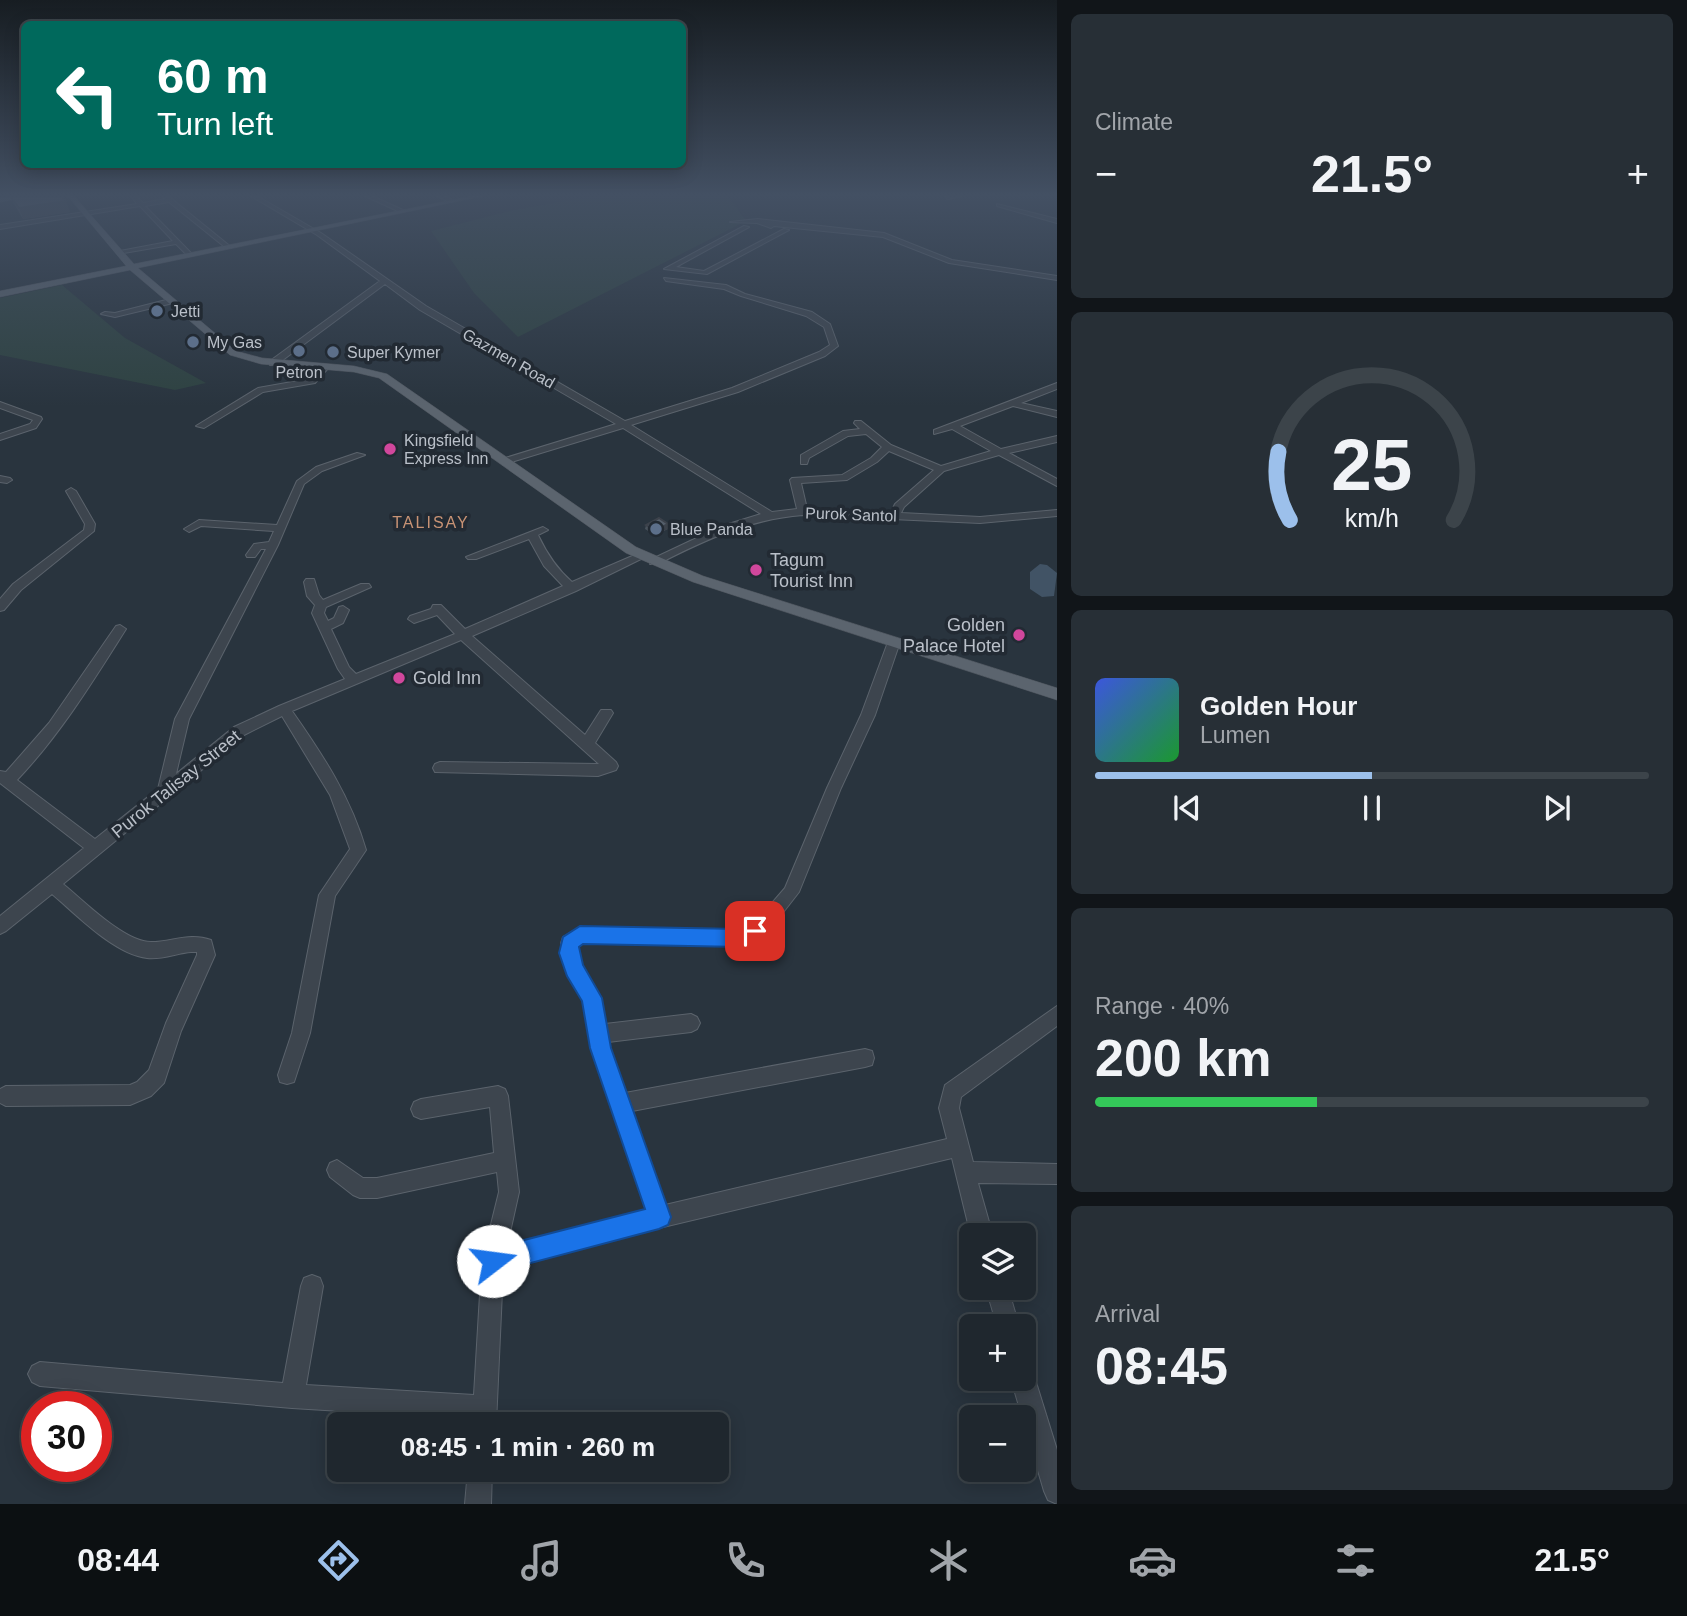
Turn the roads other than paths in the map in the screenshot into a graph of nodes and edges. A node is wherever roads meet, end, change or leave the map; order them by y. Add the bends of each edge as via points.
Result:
1 (136, 266) edge
2 (363, 266) edge
3 (677, 266) edge
4 (717, 266) edge
5 (979, 266) edge
6 (132, 267) junction
7 (665, 273) junction
8 (1057, 278) edge
9 (384, 281) junction
10 (0, 294) edge
11 (170, 301) junction
12 (105, 314) dead end
13 (273, 363) junction
14 (326, 366) junction
15 (1057, 386) edge
16 (1015, 404) junction
17 (0, 405) edge
18 (1057, 414) edge
19 (623, 424) junction
20 (201, 426) dead end
21 (953, 426) junction
22 (937, 432) dead end
23 (0, 437) edge
24 (1057, 439) edge
25 (888, 447) junction
26 (1002, 450) junction
27 (360, 455) dead end
28 (505, 461) junction
29 (804, 463) dead end
30 (941, 469) junction
31 (1057, 485) edge
32 (1044, 487) dead end
33 (71, 491) dead end
34 (803, 512) junction
35 (1057, 513) edge
36 (769, 515) junction
37 (895, 516) junction
38 (281, 528) junction
39 (189, 529) dead end
40 (273, 545) junction
41 (251, 555) dead end
42 (472, 557) dead end
43 (647, 559) junction
44 (310, 582) dead end
45 (17, 587) junction
46 (365, 587) dead end
47 (0, 588) edge
48 (572, 588) junction
49 (321, 606) junction
50 (0, 607) edge
51 (343, 610) dead end
52 (414, 619) dead end
53 (325, 627) junction
54 (120, 629) dead end
55 (463, 635) junction
56 (894, 642) junction
57 (354, 680) junction
58 (1057, 694) edge
59 (284, 709) junction
60 (606, 713) dead end
61 (587, 744) junction
62 (440, 768) dead end
63 (4, 777) edge
64 (164, 794) junction
65 (97, 849) junction
66 (52, 885) junction
67 (0, 926) edge
68 (1057, 1015) edge
69 (691, 1023) dead end
70 (599, 1034) junction
71 (865, 1058) dead end
72 (287, 1075) dead end
73 (6, 1096) dead end
74 (619, 1104) junction
75 (421, 1109) dead end
76 (959, 1146) junction
77 (507, 1160) junction
78 (337, 1170) dead end
79 (964, 1172) junction
80 (1057, 1174) edge
81 (659, 1217) junction
82 (978, 1223) edge
83 (493, 1261) junction
84 (312, 1286) dead end
85 (40, 1374) dead end
86 (1027, 1391) edge
87 (292, 1396) junction
88 (446, 1412) edge
89 (484, 1412) edge
90 (479, 1482) edge
91 (1057, 1491) edge
92 (478, 1504) edge

1 - 6 main road
2 - 9 street, Gazmen Road
3 - 7 street
4 - 7 street via 705,273
5 - 8 street
6 - 10 main road
6 - 11 main road
7 - 19 street via 808,314 827,326 834,346 735,390
9 - 13 street
9 - 19 street, Gazmen Road via 442,320
11 - 12 street
11 - 13 main road via 227,349 251,360
13 - 14 main road
14 - 20 street via 312,381 261,390
14 - 28 main road via 390,380
15 - 16 street
16 - 18 street
16 - 21 street
17 - 23 street via 38,419 33,426
19 - 28 street
19 - 36 street, Gazmen Road
21 - 22 street
21 - 26 street
24 - 26 street
25 - 29 street via 861,427 804,457
25 - 30 street
25 - 34 street via 844,478 795,480
26 - 30 street
26 - 31 street
27 - 38 street via 305,478
28 - 43 main road
30 - 37 street via 899,506
31 - 32 street
33 - 45 street via 90,524 89,531
34 - 36 street, Purok Santol
34 - 37 street, Purok Santol
35 - 37 street, Purok Santol via 979,520
36 - 43 street, Purok Santol
38 - 39 street via 199,523
38 - 40 street
40 - 41 street via 262,544
40 - 64 street via 182,719
42 - 48 street via 538,532 548,565
43 - 48 street, Purok Talisay Street
43 - 56 main road
44 - 49 street
45 - 47 street
45 - 50 street
46 - 49 street
48 - 55 street, Purok Talisay Street
49 - 53 street via 318,613
51 - 53 street via 339,620
52 - 55 street via 438,609
53 - 57 street
54 - 63 street via 29,759
55 - 57 street, Purok Talisay Street
55 - 61 street
56 - 58 main road
56 - 70 street via 791,892 765,923 742,938 580,935 569,943 574,970 592,998
57 - 59 street, Purok Talisay Street
59 - 64 street, Purok Talisay Street via 239,731
59 - 72 street via 337,793 358,850 327,895 301,1033
60 - 61 street
61 - 62 street via 609,762 608,768
63 - 65 street
64 - 65 street, Purok Talisay Street
65 - 66 street, Purok Talisay Street
66 - 67 street, Purok Talisay Street
66 - 73 street via 130,946 147,950 196,942 205,946 206,955 172,1028 158,1076 144,1089 130,1095
68 - 76 street via 952,1092 949,1108
69 - 70 street
70 - 74 street
71 - 74 street
74 - 81 street
75 - 77 street via 498,1096
76 - 79 street
76 - 81 street
77 - 78 street via 377,1188 360,1188
77 - 83 street via 509,1192
79 - 80 street
79 - 82 street
81 - 83 street
83 - 89 street
84 - 87 street
85 - 87 street
86 - 91 street
87 - 88 street
90 - 92 street

